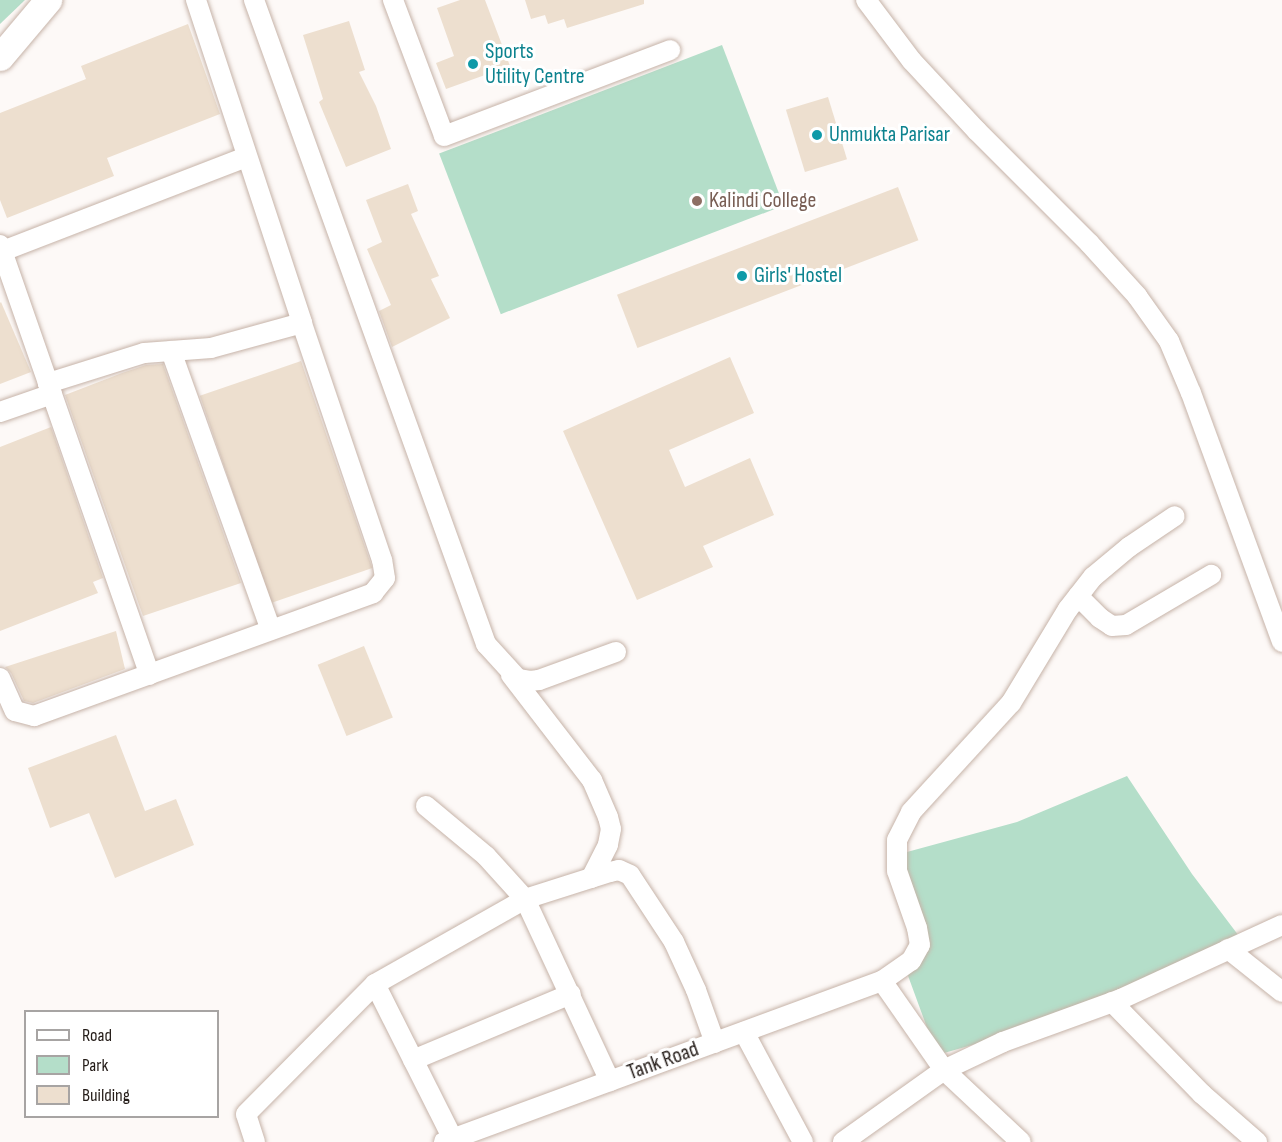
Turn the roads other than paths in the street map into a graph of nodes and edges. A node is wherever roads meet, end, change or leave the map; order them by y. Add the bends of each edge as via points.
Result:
1 (48, 0) edge
2 (196, 0) edge
3 (254, 0) edge
4 (393, 0) edge
5 (866, 0) edge
6 (670, 50) dead end
7 (0, 57) edge
8 (246, 157) junction
9 (1, 249) edge
10 (302, 323) junction
11 (171, 351) junction
12 (50, 389) junction
13 (0, 412) edge
14 (1175, 516) dead end
15 (1211, 575) dead end
16 (1078, 596) junction
17 (271, 630) junction
18 (1282, 642) edge
19 (616, 652) dead end
20 (504, 666) junction
21 (150, 675) junction
22 (0, 678) edge
23 (426, 806) dead end
24 (591, 878) junction
25 (525, 899) junction
26 (1282, 925) edge
27 (1228, 949) junction
28 (882, 981) junction
29 (375, 984) junction
30 (1282, 992) edge
31 (572, 994) junction
32 (1112, 1002) junction
33 (744, 1032) junction
34 (715, 1042) junction
35 (413, 1060) junction
36 (944, 1070) junction
37 (610, 1081) junction
38 (448, 1140) edge
39 (255, 1142) edge
40 (803, 1142) edge
41 (843, 1142) edge
42 (1021, 1142) edge
43 (1257, 1142) edge

1 - 7 street
2 - 8 street
3 - 20 street via 486,644
4 - 6 street via 444,136
5 - 18 street via 912,61 1089,243 1137,297 1169,341
8 - 9 street
8 - 10 street
9 - 12 street
10 - 11 street via 211,348
10 - 17 street via 382,560 384,578 373,593
11 - 12 street via 144,353
11 - 17 street
12 - 13 street
12 - 21 street
14 - 16 street, Tank Road via 1129,547 1093,577
15 - 16 street via 1126,625 1112,626
16 - 28 street, Tank Road via 1011,703 911,812 897,840 897,871 920,945 911,961
17 - 21 street
19 - 20 street via 539,680 518,679
20 - 24 street via 579,761 608,817 608,845
21 - 22 street via 34,716 15,711
23 - 25 street via 486,856
24 - 25 street
24 - 34 street via 619,870 630,875 674,942
25 - 29 street
25 - 31 street
26 - 27 street
27 - 30 street
27 - 32 street
28 - 33 street, Tank Road
28 - 36 street
29 - 35 street
29 - 39 street via 246,1114
31 - 35 street
31 - 37 street
32 - 36 street via 1003,1042
32 - 43 street via 1202,1094
33 - 34 street, Tank Road
33 - 40 street
34 - 37 street, Tank Road
35 - 38 street
36 - 41 street
36 - 42 street
37 - 38 street, Tank Road

